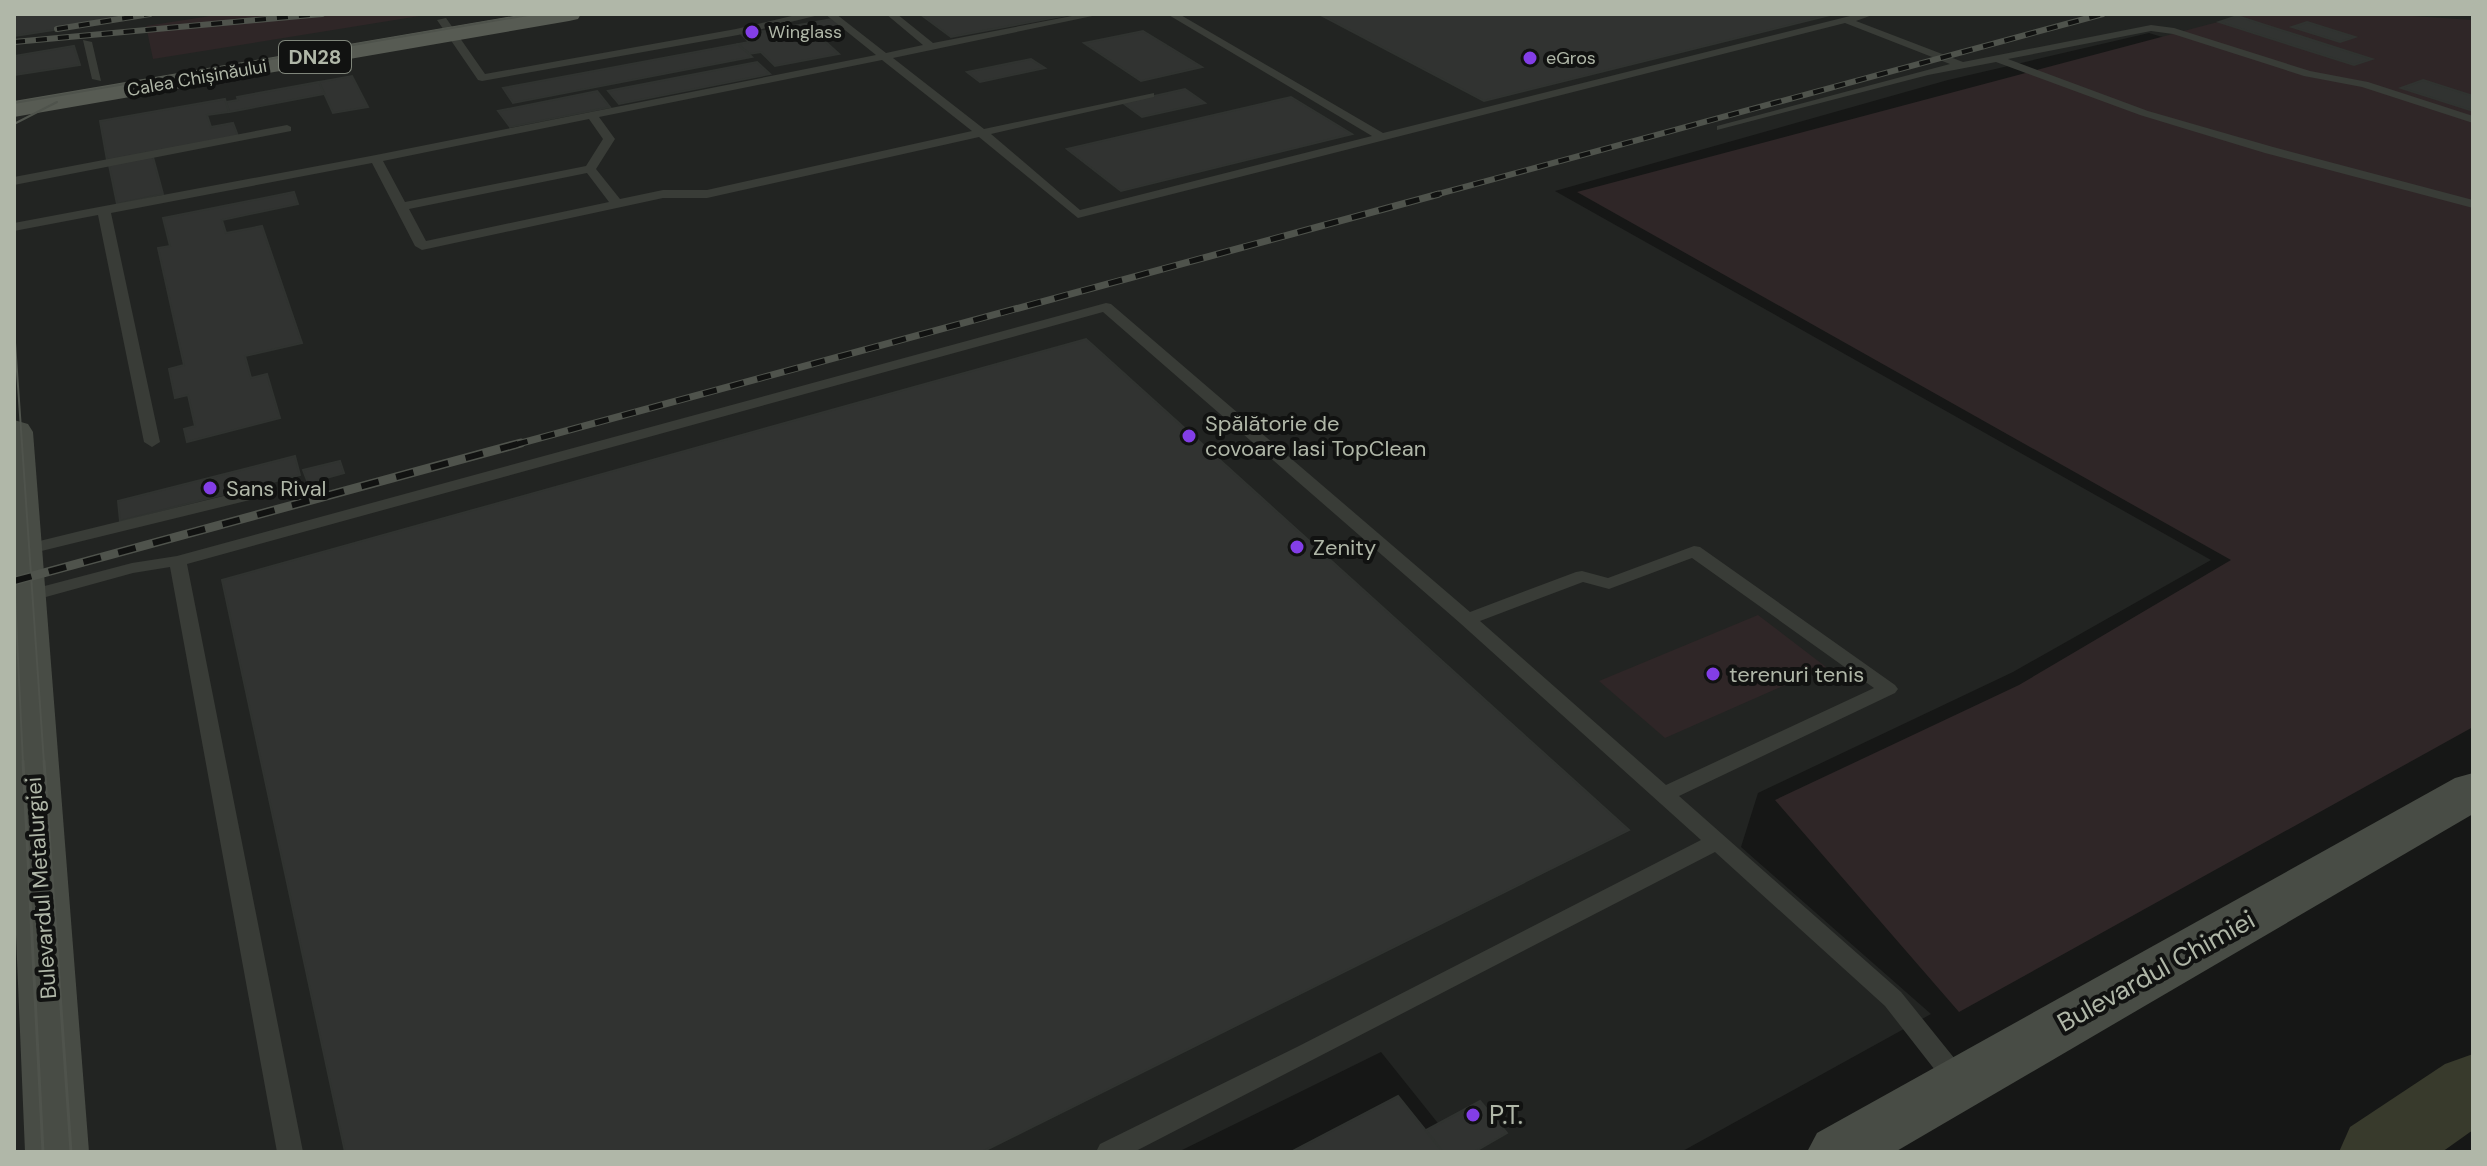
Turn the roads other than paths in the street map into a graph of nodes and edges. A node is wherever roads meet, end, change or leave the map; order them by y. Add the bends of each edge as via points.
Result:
1 (479, 14) edge
2 (569, 14) edge
3 (761, 14) edge
4 (818, 14) edge
5 (830, 14) edge
6 (891, 14) edge
7 (1097, 14) edge
8 (1172, 14) edge
9 (1870, 14) edge
10 (1845, 20) junction
11 (771, 22) junction
12 (447, 27) junction
13 (87, 42) dead end
14 (931, 47) junction
15 (882, 57) junction
16 (1997, 59) junction
17 (1962, 65) junction
18 (97, 79) junction
19 (14, 93) edge
20 (1150, 95) dead end
21 (14, 109) edge
22 (591, 114) junction
23 (2473, 120) edge
24 (1721, 128) dead end
25 (287, 129) dead end
26 (982, 133) junction
27 (1383, 138) junction
28 (376, 159) junction
29 (590, 169) junction
30 (14, 181) edge
31 (617, 204) junction
32 (2473, 204) edge
33 (401, 207) junction
34 (104, 212) junction
35 (14, 227) edge
36 (152, 442) dead end
37 (15, 463) edge
38 (248, 495) dead end
39 (178, 561) junction
40 (21, 591) edge
41 (1467, 619) junction
42 (21, 683) edge
43 (2473, 791) edge
44 (1666, 794) junction
45 (1718, 841) junction
46 (1959, 1082) junction
47 (57, 1152) edge
48 (290, 1152) edge
49 (1109, 1152) edge
50 (1839, 1152) edge

1 - 12 main road, Calea Chișinăului / DN28
2 - 12 main road, Calea Chișinăului / DN28
3 - 11 lane
4 - 11 lane
5 - 15 lane
6 - 14 lane
7 - 14 lane
8 - 27 lane
9 - 10 lane
10 - 17 lane
10 - 27 lane
11 - 12 lane via 482,78
12 - 18 main road, Calea Chișinăului / DN28
12 - 21 main road, Calea Chișinăului / DN28
13 - 18 lane
14 - 15 lane
15 - 22 lane
15 - 26 lane
16 - 17 lane
16 - 23 lane via 2151,28 2308,74 2364,84
16 - 32 lane via 2144,113
17 - 24 lane
18 - 19 main road, Calea Chișinăului / DN28
20 - 26 lane
22 - 28 lane
22 - 29 lane via 609,139
25 - 30 lane
26 - 27 lane via 1078,214
26 - 31 lane via 707,194 663,194
28 - 33 lane
28 - 34 lane
29 - 31 lane
29 - 33 lane
31 - 33 lane via 422,246
34 - 35 lane
34 - 36 lane
37 - 40 main road, Bulevardul Metalurgiei
38 - 40 lane
39 - 40 lane
39 - 41 lane via 1106,307
39 - 48 lane
40 - 42 main road, Bulevardul Metalurgiei
41 - 44 lane
41 - 44 lane via 1582,576 1609,584 1694,551 1888,689
42 - 47 main road, Bulevardul Metalurgiei
43 - 46 main road, Bulevardul Chimiei
44 - 45 lane
45 - 46 lane via 1893,999
45 - 49 lane
46 - 50 main road, Bulevardul Chimiei

